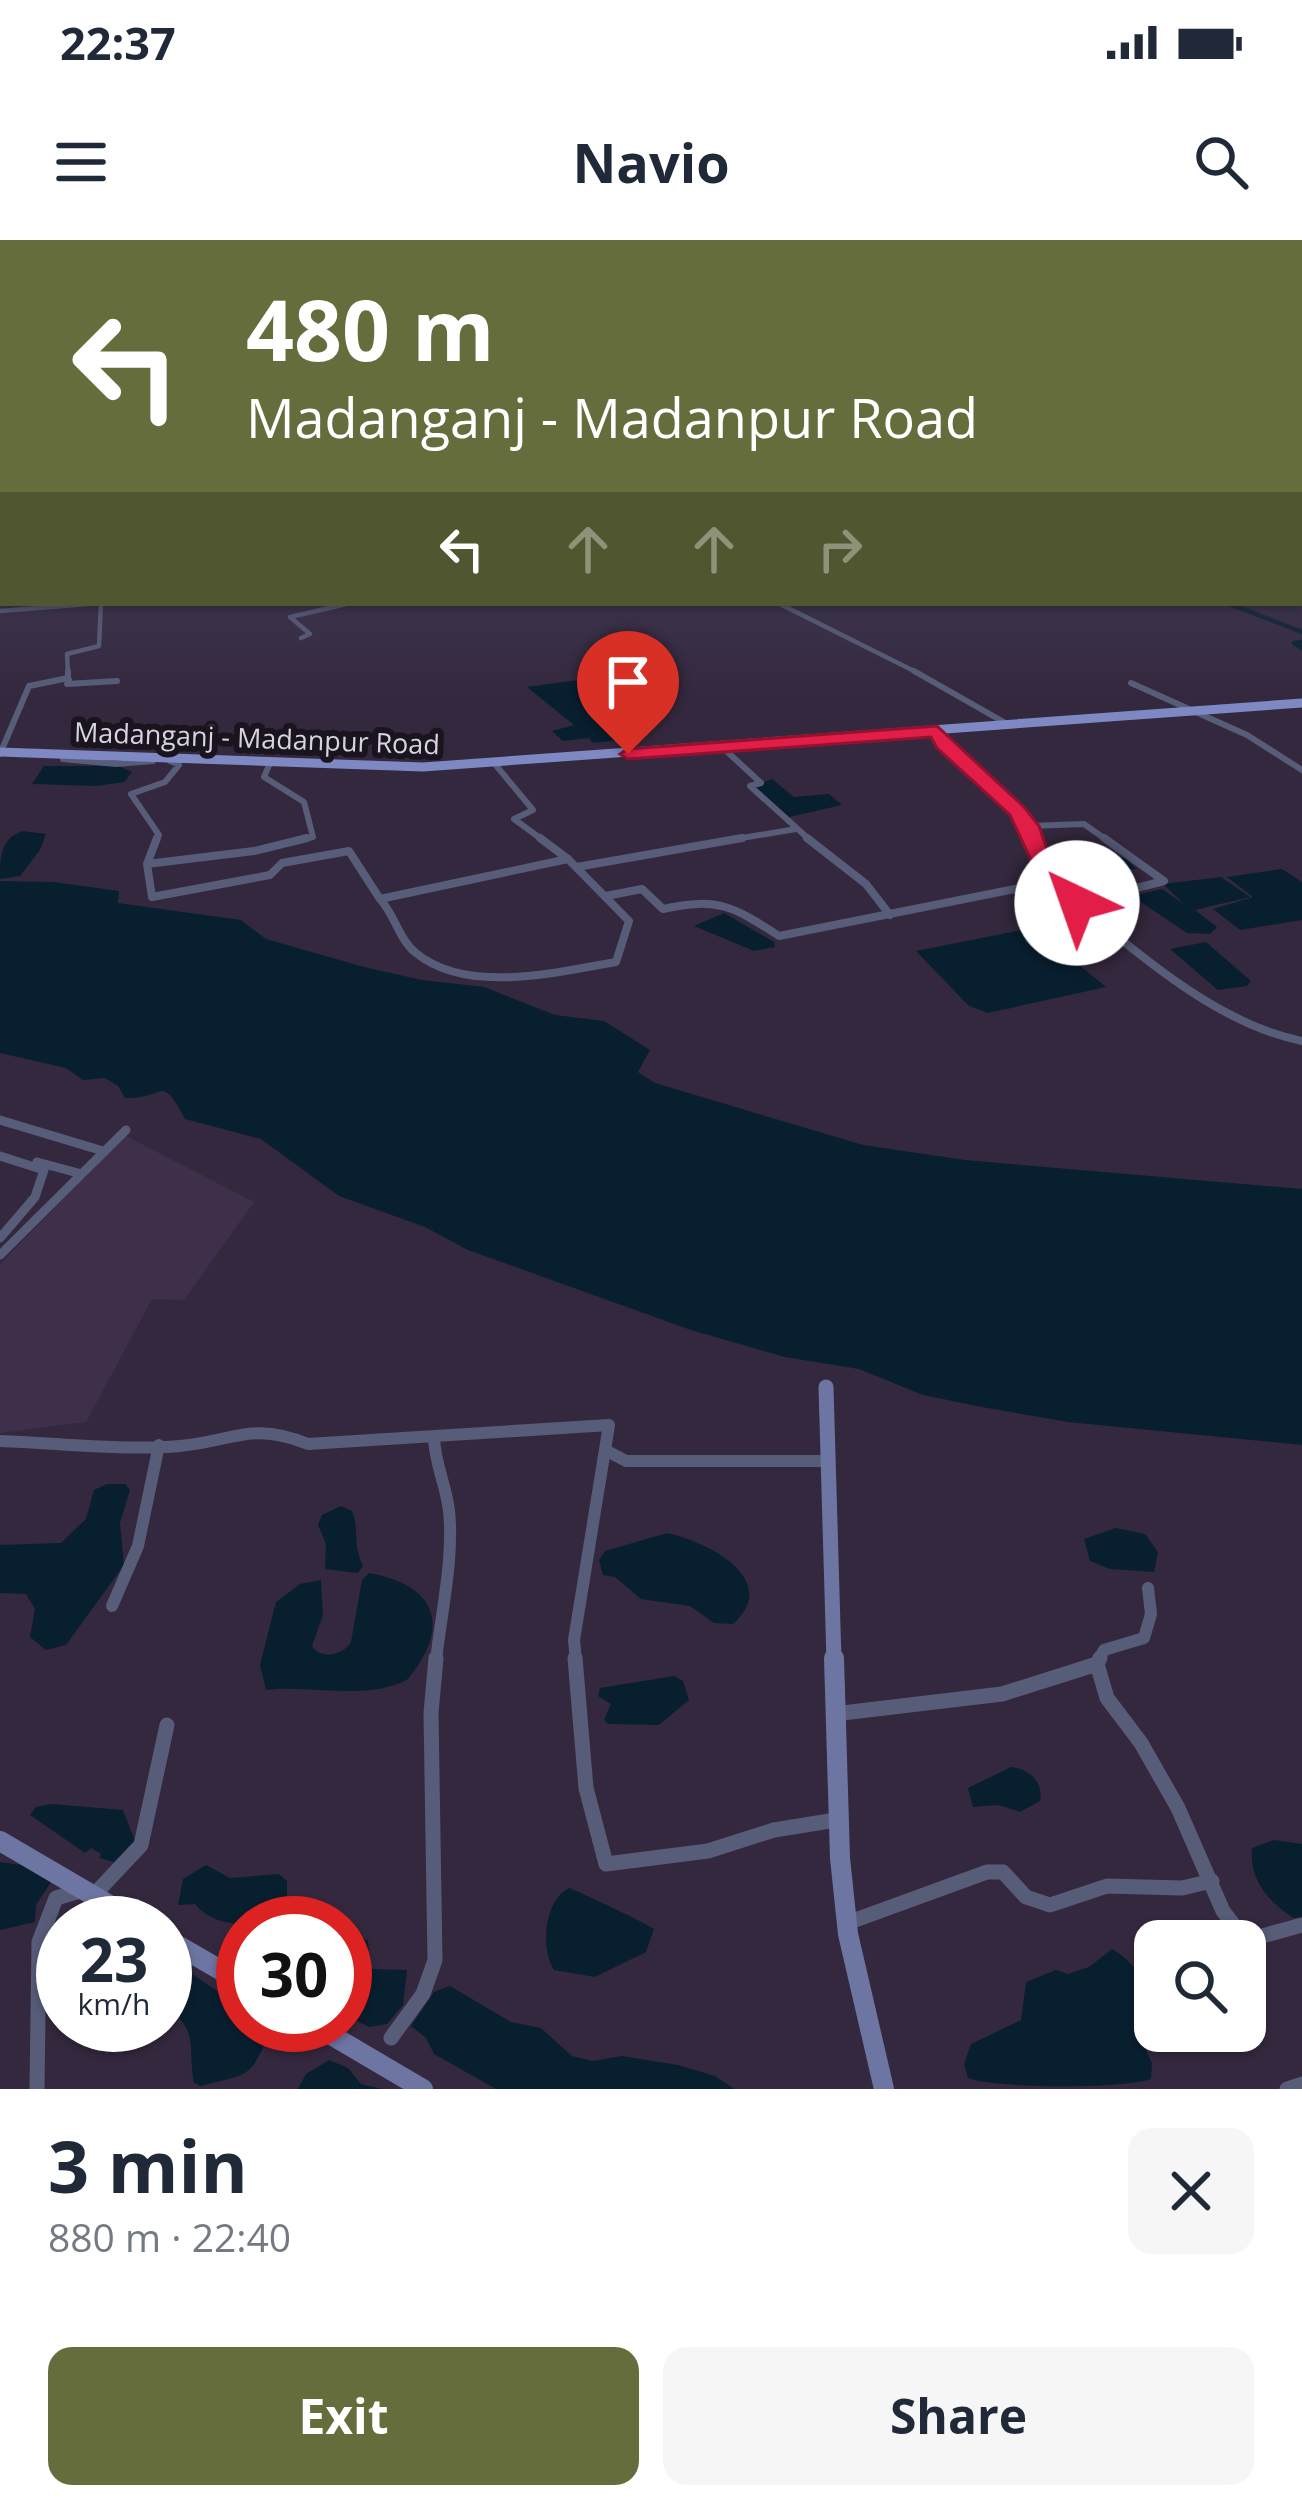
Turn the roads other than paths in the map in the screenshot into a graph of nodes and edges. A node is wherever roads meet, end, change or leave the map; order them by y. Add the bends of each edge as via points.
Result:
1 (58, 606) edge
2 (101, 606) edge
3 (338, 606) edge
4 (784, 606) edge
5 (0, 610) edge
6 (301, 638) dead end
7 (69, 677) junction
8 (117, 681) dead end
9 (1131, 683) dead end
10 (1302, 704) edge
11 (1190, 712) junction
12 (1009, 725) junction
13 (937, 731) junction
14 (722, 747) junction
15 (0, 753) edge
16 (270, 764) junction
17 (494, 764) junction
18 (1302, 770) edge
19 (1029, 826) junction
20 (798, 829) junction
21 (568, 859) junction
22 (148, 864) junction
23 (577, 867) junction
24 (606, 896) junction
25 (380, 899) junction
26 (1077, 903) junction
27 (890, 915) junction
28 (1302, 1041) edge
29 (0, 1120) edge
30 (126, 1130) dead end
31 (103, 1151) junction
32 (0, 1154) edge
33 (78, 1173) junction
34 (0, 1238) edge
35 (0, 1256) edge
36 (826, 1387) dead end
37 (434, 1438) junction
38 (0, 1441) edge
39 (160, 1445) junction
40 (607, 1451) junction
41 (827, 1461) junction
42 (1148, 1588) dead end
43 (112, 1606) dead end
44 (1097, 1664) junction
45 (834, 1714) junction
46 (167, 1725) dead end
47 (837, 1820) junction
48 (0, 1841) edge
49 (1212, 1881) junction
50 (61, 1896) edge
51 (91, 1896) edge
52 (93, 1896) edge
53 (96, 1896) edge
54 (847, 1923) junction
55 (1302, 1925) edge
56 (391, 2038) dead end
57 (38, 2052) edge
58 (360, 2052) edge
59 (1302, 2084) edge
60 (37, 2089) edge
61 (423, 2089) edge
62 (884, 2089) edge
63 (1286, 2089) edge

1 - 5 street
2 - 7 street via 99,646 67,654
3 - 6 street via 290,617 310,634
4 - 12 street
7 - 8 street via 67,684
7 - 15 street via 28,687
9 - 11 street
10 - 11 main road, Madanganj - Madanpur Road
11 - 12 main road, Madanganj - Madanpur Road
11 - 18 street
12 - 13 main road, Madanganj - Madanpur Road
13 - 14 main road, Madanganj - Madanpur Road
13 - 19 street
14 - 17 main road, Madanganj - Madanpur Road
14 - 20 street
15 - 16 main road, Madanganj - Madanpur Road
15 - 22 street via 176,762 165,782 131,794 159,835
16 - 17 main road, Madanganj - Madanpur Road
16 - 22 street via 264,777 304,802 313,837
17 - 21 street via 533,809 514,819
19 - 26 street via 1043,867 1078,892
19 - 26 street via 1084,824 1165,881
20 - 23 street
20 - 27 street via 866,884
21 - 23 street
21 - 25 street
22 - 25 street via 152,897 270,875 282,863 345,850
23 - 24 street
24 - 25 street via 629,921 616,962 498,974 454,972 419,957
24 - 27 street via 642,889 663,909 699,901 734,906 779,936
26 - 27 street via 1030,886
26 - 28 street via 1189,989
29 - 31 street
30 - 31 street
31 - 33 street
32 - 33 street
32 - 34 street via 45,1176
33 - 35 street
36 - 41 street
37 - 39 street via 308,1444 251,1430
37 - 40 street via 609,1425
37 - 56 street via 450,1516 431,1713 437,1936 431,1978
38 - 39 street
39 - 43 street via 138,1546
40 - 41 street via 626,1461
40 - 47 street via 574,1640 583,1766 606,1864 708,1851
41 - 45 street
42 - 44 street via 1144,1638 1104,1651
44 - 45 street via 1002,1694
44 - 49 street via 1106,1702 1176,1802
45 - 47 street
46 - 53 street via 141,1845
47 - 54 street
48 - 52 street
49 - 54 street via 1107,1886 1050,1905 1026,1897 1003,1872 986,1872
49 - 55 street via 1217,1905 1245,1936
50 - 51 street
54 - 62 street
57 - 60 street
58 - 61 street
59 - 63 street

